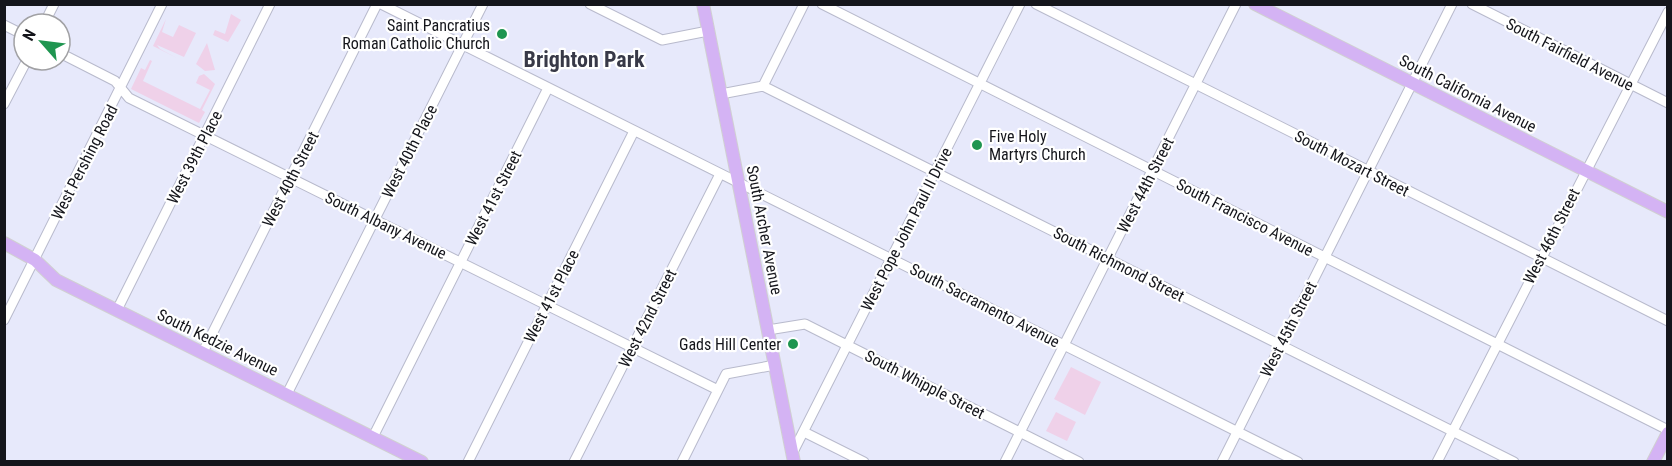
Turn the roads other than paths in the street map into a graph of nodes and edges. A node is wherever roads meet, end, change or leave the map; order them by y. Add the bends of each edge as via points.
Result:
1 (162, 4) edge
2 (270, 4) edge
3 (379, 4) edge
4 (483, 4) edge
5 (590, 4) edge
6 (703, 4) edge
7 (804, 4) edge
8 (822, 4) edge
9 (1020, 4) edge
10 (1036, 4) edge
11 (1236, 4) edge
12 (1255, 4) edge
13 (1452, 4) edge
14 (1472, 4) edge
15 (1668, 12) edge
16 (708, 31) junction
17 (463, 45) junction
18 (72, 59) edge
19 (21, 72) edge
20 (980, 84) junction
21 (1412, 84) junction
22 (1631, 84) junction
23 (1196, 85) junction
24 (763, 86) junction
25 (121, 87) junction
26 (548, 88) junction
27 (721, 94) junction
28 (1668, 103) edge
29 (4, 104) edge
30 (634, 131) junction
31 (205, 135) junction
32 (1152, 171) junction
33 (1368, 171) junction
34 (1586, 171) junction
35 (935, 172) junction
36 (720, 174) junction
37 (291, 178) junction
38 (739, 183) junction
39 (1668, 212) edge
40 (375, 220) junction
41 (4, 243) edge
42 (891, 258) junction
43 (1108, 258) junction
44 (1325, 258) junction
45 (1540, 258) junction
46 (35, 260) junction
47 (461, 262) junction
48 (547, 305) junction
49 (117, 310) junction
50 (4, 320) edge
51 (1668, 321) edge
52 (768, 330) junction
53 (1064, 344) junction
54 (1497, 344) junction
55 (847, 345) junction
56 (1281, 345) junction
57 (632, 348) junction
58 (202, 352) junction
59 (775, 365) junction
60 (718, 390) junction
61 (287, 394) junction
62 (1237, 431) junction
63 (1453, 431) junction
64 (1668, 431) edge
65 (804, 432) junction
66 (1020, 432) junction
67 (373, 437) junction
68 (792, 459) edge
69 (422, 462) edge
70 (468, 462) edge
71 (574, 462) edge
72 (682, 462) edge
73 (864, 462) edge
74 (1005, 462) edge
75 (1079, 462) edge
76 (1222, 462) edge
77 (1298, 462) edge
78 (1437, 462) edge
79 (1514, 462) edge
80 (1653, 462) edge

1 - 25 street, West Pershing Road
2 - 31 street, West 39th Place
3 - 17 street, South Sacramento Avenue
3 - 37 street, West 40th Street
4 - 17 street, West 40th Place
5 - 16 street via 662,40
6 - 16 main road, South Archer Avenue
7 - 24 street
8 - 20 street, South Francisco Avenue
9 - 20 street, West Pope John Paul II Drive
10 - 23 street, South Mozart Street
11 - 23 street, West 44th Street
12 - 21 main road, South California Avenue
13 - 21 street, West 45th Street
14 - 22 street, South Fairfield Avenue
15 - 22 street, West 46th Street
16 - 27 main road, South Archer Avenue
17 - 26 street, South Sacramento Avenue
17 - 40 street, West 40th Place
18 - 25 street, South Albany Avenue
19 - 29 street
20 - 32 street, South Francisco Avenue
20 - 35 street, West Pope John Paul II Drive
21 - 33 street, West 45th Street
21 - 34 main road, South California Avenue
22 - 28 street, South Fairfield Avenue
22 - 34 street, West 46th Street
23 - 32 street, West 44th Street
23 - 33 street, South Mozart Street
24 - 27 street
24 - 35 street, South Richmond Street
25 - 31 street, South Albany Avenue via 129,98
25 - 46 street, West Pershing Road
26 - 30 street, South Sacramento Avenue
26 - 47 street, West 41st Street
27 - 38 main road, South Archer Avenue
30 - 36 street, South Sacramento Avenue
30 - 48 street, West 41st Place
31 - 37 street, South Albany Avenue
31 - 49 street, West 39th Place
32 - 43 street, West 44th Street
32 - 44 street, South Francisco Avenue
33 - 44 street, West 45th Street
33 - 45 street, South Mozart Street
34 - 39 main road, South California Avenue
34 - 45 street, West 46th Street
35 - 42 street, West Pope John Paul II Drive
35 - 43 street, South Richmond Street
36 - 38 street, South Sacramento Avenue
36 - 57 street, West 42nd Street
37 - 40 street, South Albany Avenue
37 - 58 street, West 40th Street
38 - 42 street, South Sacramento Avenue
38 - 52 main road, South Archer Avenue
40 - 47 street, South Albany Avenue
40 - 61 street, West 40th Place
41 - 46 main road, South Kedzie Avenue
42 - 53 street, South Sacramento Avenue
42 - 55 street, West Pope John Paul II Drive
43 - 53 street, West 44th Street
43 - 56 street, South Richmond Street
44 - 54 street, South Francisco Avenue
44 - 56 street, West 45th Street
45 - 51 street, South Mozart Street
45 - 54 street, West 46th Street
46 - 49 main road, South Kedzie Avenue via 56,280
46 - 50 street, West Pershing Road
47 - 48 street, South Albany Avenue
47 - 67 street, West 41st Street
48 - 57 street, South Albany Avenue
48 - 70 street, West 41st Place
49 - 58 main road, South Kedzie Avenue
52 - 55 street, South Whipple Street via 804,324
52 - 59 main road, South Archer Avenue
53 - 62 street, South Sacramento Avenue
53 - 66 street, West 44th Street
54 - 63 street, West 46th Street
54 - 64 street, South Francisco Avenue
55 - 65 street, West Pope John Paul II Drive
55 - 66 street, South Whipple Street
56 - 62 street, West 45th Street
56 - 63 street, South Richmond Street
57 - 60 street, South Albany Avenue
57 - 71 street, West 42nd Street
58 - 61 main road, South Kedzie Avenue
59 - 60 street via 726,374
59 - 68 main road, South Archer Avenue
60 - 72 street
61 - 67 main road, South Kedzie Avenue
62 - 76 street, West 45th Street
62 - 77 street, South Sacramento Avenue
63 - 78 street, West 46th Street
63 - 79 street, South Richmond Street
64 - 80 main road
65 - 68 street, West Pope John Paul II Drive
65 - 73 street
66 - 74 street, West 44th Street
66 - 75 street, South Whipple Street
67 - 69 main road, South Kedzie Avenue

